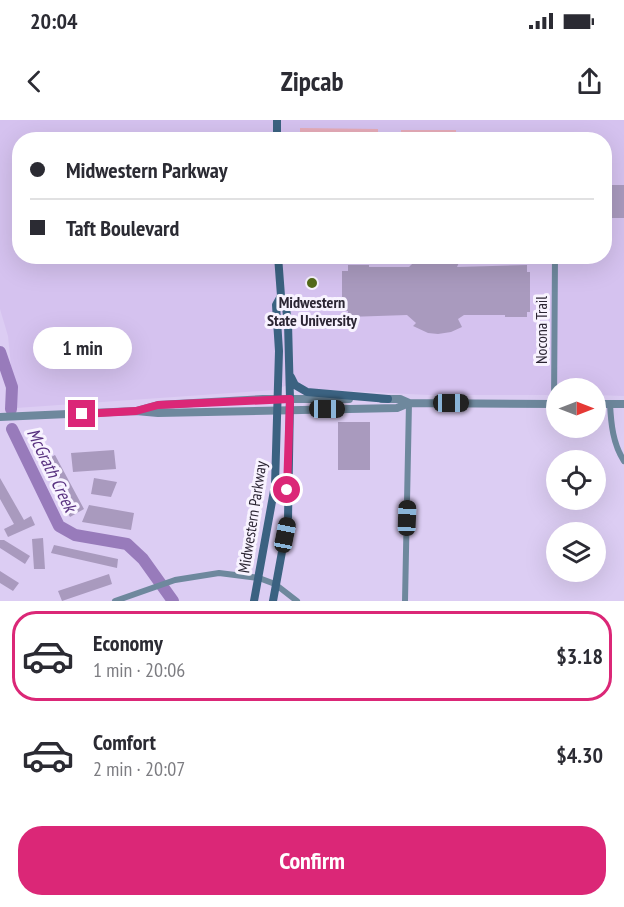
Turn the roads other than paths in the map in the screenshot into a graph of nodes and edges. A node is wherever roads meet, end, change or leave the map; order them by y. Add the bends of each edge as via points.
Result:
1 (279, 264) edge
2 (555, 264) edge
3 (281, 296) junction
4 (290, 373) junction
5 (555, 378) edge
6 (388, 399) junction
7 (409, 403) junction
8 (278, 404) junction
9 (289, 404) junction
10 (546, 404) edge
11 (606, 404) edge
12 (610, 404) junction
13 (624, 404) edge
14 (0, 417) edge
15 (624, 462) edge
16 (259, 578) junction
17 (275, 584) junction
18 (115, 601) edge
19 (254, 601) edge
20 (273, 601) edge
21 (297, 601) edge
22 (405, 601) edge

1 - 3 main road, Midwestern Parkway
2 - 5 street, Nocona Trail
3 - 4 main road, Midwestern Parkway via 288,323
3 - 8 main road, Midwestern Parkway via 276,305
4 - 6 main road via 296,385 307,392
4 - 9 main road, Midwestern Parkway
6 - 7 street
6 - 9 street
7 - 9 street via 397,408
7 - 10 street
7 - 22 street
8 - 9 street
8 - 14 street via 158,405 136,411
8 - 16 main road, Midwestern Parkway via 275,486
9 - 17 main road, Midwestern Parkway via 288,519
11 - 12 street
12 - 13 street
12 - 15 street via 615,441
16 - 17 street
16 - 18 street via 200,574
16 - 19 main road, Midwestern Parkway
17 - 20 main road, Midwestern Parkway
17 - 21 street

